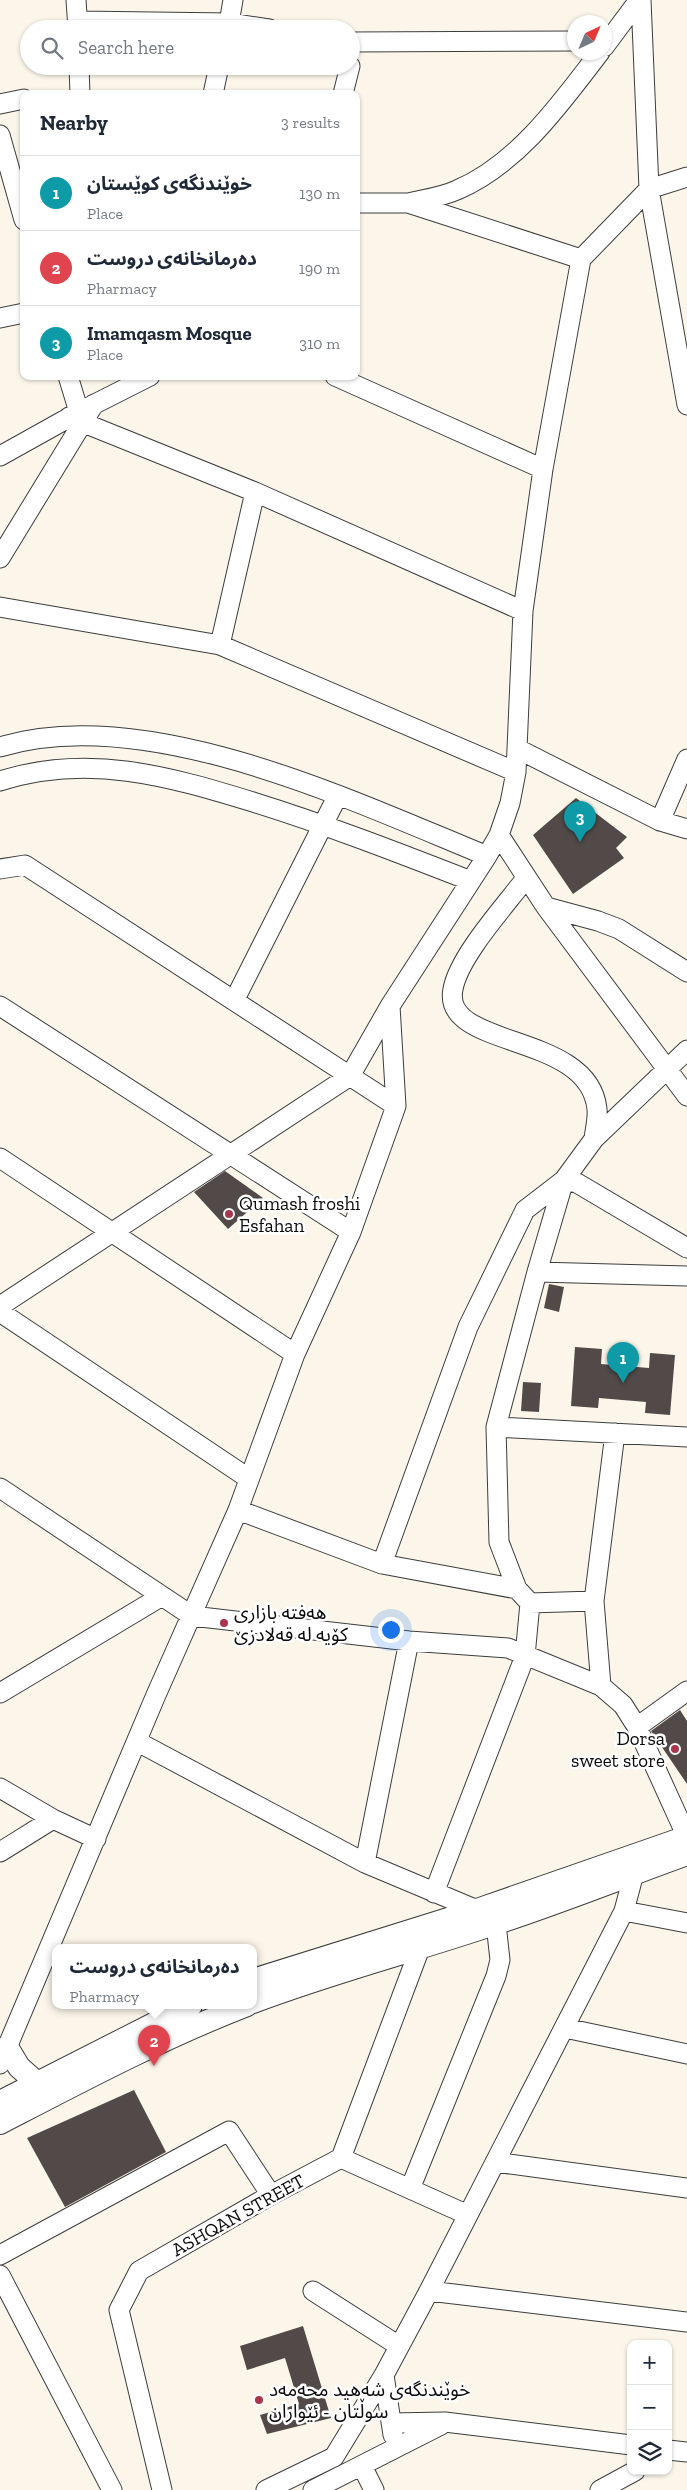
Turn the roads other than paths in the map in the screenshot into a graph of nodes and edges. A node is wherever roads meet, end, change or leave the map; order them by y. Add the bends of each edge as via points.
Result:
1 (76, 0) edge
2 (233, 0) edge
3 (640, 0) edge
4 (78, 20) edge
5 (230, 20) edge
6 (612, 35) edge
7 (567, 41) edge
8 (360, 42) edge
9 (593, 60) edge
10 (79, 75) edge
11 (217, 75) edge
12 (348, 75) edge
13 (80, 90) edge
14 (214, 90) edge
15 (344, 90) edge
16 (20, 100) edge
17 (0, 104) edge
18 (0, 135) edge
19 (5, 171) edge
20 (687, 176) edge
21 (649, 189) junction
22 (360, 203) edge
23 (408, 203) junction
24 (20, 210) edge
25 (582, 259) junction
26 (20, 314) edge
27 (0, 318) edge
28 (69, 380) edge
29 (143, 380) edge
30 (343, 380) edge
31 (687, 405) edge
32 (81, 414) junction
33 (0, 456) edge
34 (543, 469) junction
35 (255, 492) junction
36 (0, 558) edge
37 (0, 608) edge
38 (523, 611) junction
39 (220, 645) junction
40 (0, 747) edge
41 (518, 748) junction
42 (687, 759) edge
43 (516, 772) junction
44 (0, 780) edge
45 (338, 795) junction
46 (660, 821) junction
47 (323, 824) junction
48 (687, 829) edge
49 (499, 834) junction
50 (487, 856) junction
51 (0, 869) edge
52 (526, 878) junction
53 (471, 881) junction
54 (546, 908) junction
55 (687, 972) edge
56 (234, 1001) junction
57 (0, 1006) edge
58 (390, 1006) junction
59 (687, 1050) edge
60 (666, 1068) junction
61 (350, 1076) junction
62 (687, 1096) edge
63 (396, 1106) junction
64 (594, 1139) junction
65 (230, 1156) junction
66 (0, 1158) edge
67 (564, 1180) junction
68 (114, 1232) junction
69 (351, 1232) junction
70 (687, 1248) edge
71 (537, 1272) junction
72 (687, 1276) edge
73 (0, 1306) edge
74 (0, 1312) edge
75 (295, 1354) junction
76 (496, 1427) junction
77 (615, 1434) junction
78 (687, 1437) edge
79 (248, 1478) junction
80 (4, 1495) edge
81 (238, 1510) junction
82 (382, 1564) junction
83 (517, 1589) junction
84 (162, 1596) junction
85 (594, 1601) junction
86 (530, 1603) junction
87 (192, 1616) junction
88 (409, 1642) junction
89 (525, 1656) junction
90 (601, 1686) junction
91 (687, 1691) edge
92 (0, 1693) edge
93 (637, 1727) junction
94 (138, 1742) junction
95 (0, 1788) edge
96 (54, 1818) junction
97 (687, 1837) edge
98 (96, 1839) junction
99 (0, 1852) edge
100 (687, 1854) edge
101 (365, 1863) junction
102 (631, 1866) junction
103 (434, 1893) junction
104 (477, 1910) junction
105 (624, 1912) junction
106 (687, 1923) edge
107 (496, 1924) junction
108 (420, 1948) junction
109 (257, 1979) edge
110 (257, 2001) edge
111 (183, 2009) edge
112 (237, 2009) edge
113 (565, 2028) junction
114 (687, 2054) edge
115 (4, 2056) edge
116 (37, 2083) junction
117 (0, 2102) edge
118 (0, 2123) edge
119 (341, 2158) junction
120 (495, 2162) junction
121 (687, 2188) edge
122 (410, 2189) junction
123 (271, 2195) junction
124 (468, 2215) junction
125 (0, 2255) edge
126 (0, 2276) edge
127 (313, 2291) dead end
128 (429, 2291) junction
129 (687, 2322) edge
130 (399, 2346) junction
131 (384, 2375) junction
132 (445, 2422) junction
133 (391, 2424) junction
134 (627, 2445) edge
135 (394, 2448) junction
136 (362, 2466) junction
137 (628, 2475) edge
138 (112, 2490) edge
139 (162, 2490) edge
140 (266, 2490) edge
141 (313, 2490) edge
142 (374, 2490) edge
143 (600, 2490) edge

1 - 4 street
2 - 5 street
3 - 6 street
3 - 21 street
7 - 8 street
9 - 23 street via 549,117 501,163 457,190
10 - 13 street
11 - 14 street
12 - 15 street
16 - 17 street
18 - 19 street
19 - 24 street
20 - 21 street
21 - 25 street
21 - 31 street
22 - 23 street
23 - 25 street
25 - 34 street
26 - 27 street
28 - 32 street
29 - 32 street
30 - 34 street
32 - 33 street
32 - 35 street
32 - 36 street
34 - 38 street
35 - 38 street
35 - 39 street
37 - 39 street
38 - 41 street
39 - 43 street
40 - 45 street via 46,736 76,734 148,741 254,767
41 - 43 street
41 - 46 street
42 - 46 street
43 - 49 street
44 - 47 street via 69,768 134,770
45 - 47 street
45 - 50 street
46 - 48 street
47 - 53 street
47 - 56 street
49 - 50 street
49 - 52 street
50 - 53 street
51 - 56 street via 25,865
52 - 54 street
52 - 64 street via 466,960 455,980 452,1002 460,1016 477,1028 552,1054 576,1072 595,1100
53 - 58 street
54 - 55 street via 619,929
54 - 60 street
56 - 61 street
57 - 65 street
58 - 61 street
58 - 63 street
59 - 60 street
60 - 62 street
60 - 64 street
61 - 63 street
61 - 65 street
63 - 69 street
64 - 67 street
65 - 68 street
65 - 69 street
66 - 68 street
67 - 70 street via 577,1183
67 - 71 street
67 - 82 street via 524,1210 468,1327
68 - 73 street
68 - 75 street
69 - 75 street
71 - 72 street
71 - 76 street
74 - 79 street
75 - 79 street
76 - 77 street
76 - 83 street via 499,1542
77 - 78 street
77 - 85 street
79 - 81 street
80 - 84 street
81 - 82 street
81 - 87 street
82 - 83 street
83 - 86 street
84 - 87 street
84 - 92 street
85 - 86 street
85 - 90 street
86 - 89 street
87 - 88 street
87 - 94 street
88 - 89 street via 508,1648
88 - 101 street
89 - 90 street
89 - 103 street
90 - 93 street via 623,1705
91 - 93 street
93 - 97 street
94 - 98 street
94 - 101 street
95 - 96 street
96 - 98 street
96 - 99 street
97 - 102 street
98 - 115 street
100 - 102 street
101 - 103 street
102 - 104 street
102 - 105 street
102 - 107 street
103 - 104 street
104 - 109 street
105 - 106 street
105 - 113 street
107 - 108 street
107 - 122 street via 500,1960 490,1996
108 - 110 street
108 - 119 street
111 - 116 street
112 - 118 street via 149,2047
113 - 114 street
113 - 120 street
115 - 116 street
116 - 117 street
119 - 122 street
119 - 123 street, ASHQAN STREET
120 - 121 street
120 - 124 street
122 - 124 street
123 - 125 street via 229,2130
123 - 139 street, ASHQAN STREET via 139,2271 119,2310
124 - 128 street
126 - 138 street
127 - 130 street
128 - 129 street
128 - 130 street
130 - 131 street
131 - 133 street
131 - 140 street via 334,2457
132 - 133 street
132 - 134 street
132 - 135 street
133 - 135 street
135 - 136 street
136 - 141 street
136 - 142 street
137 - 143 street

